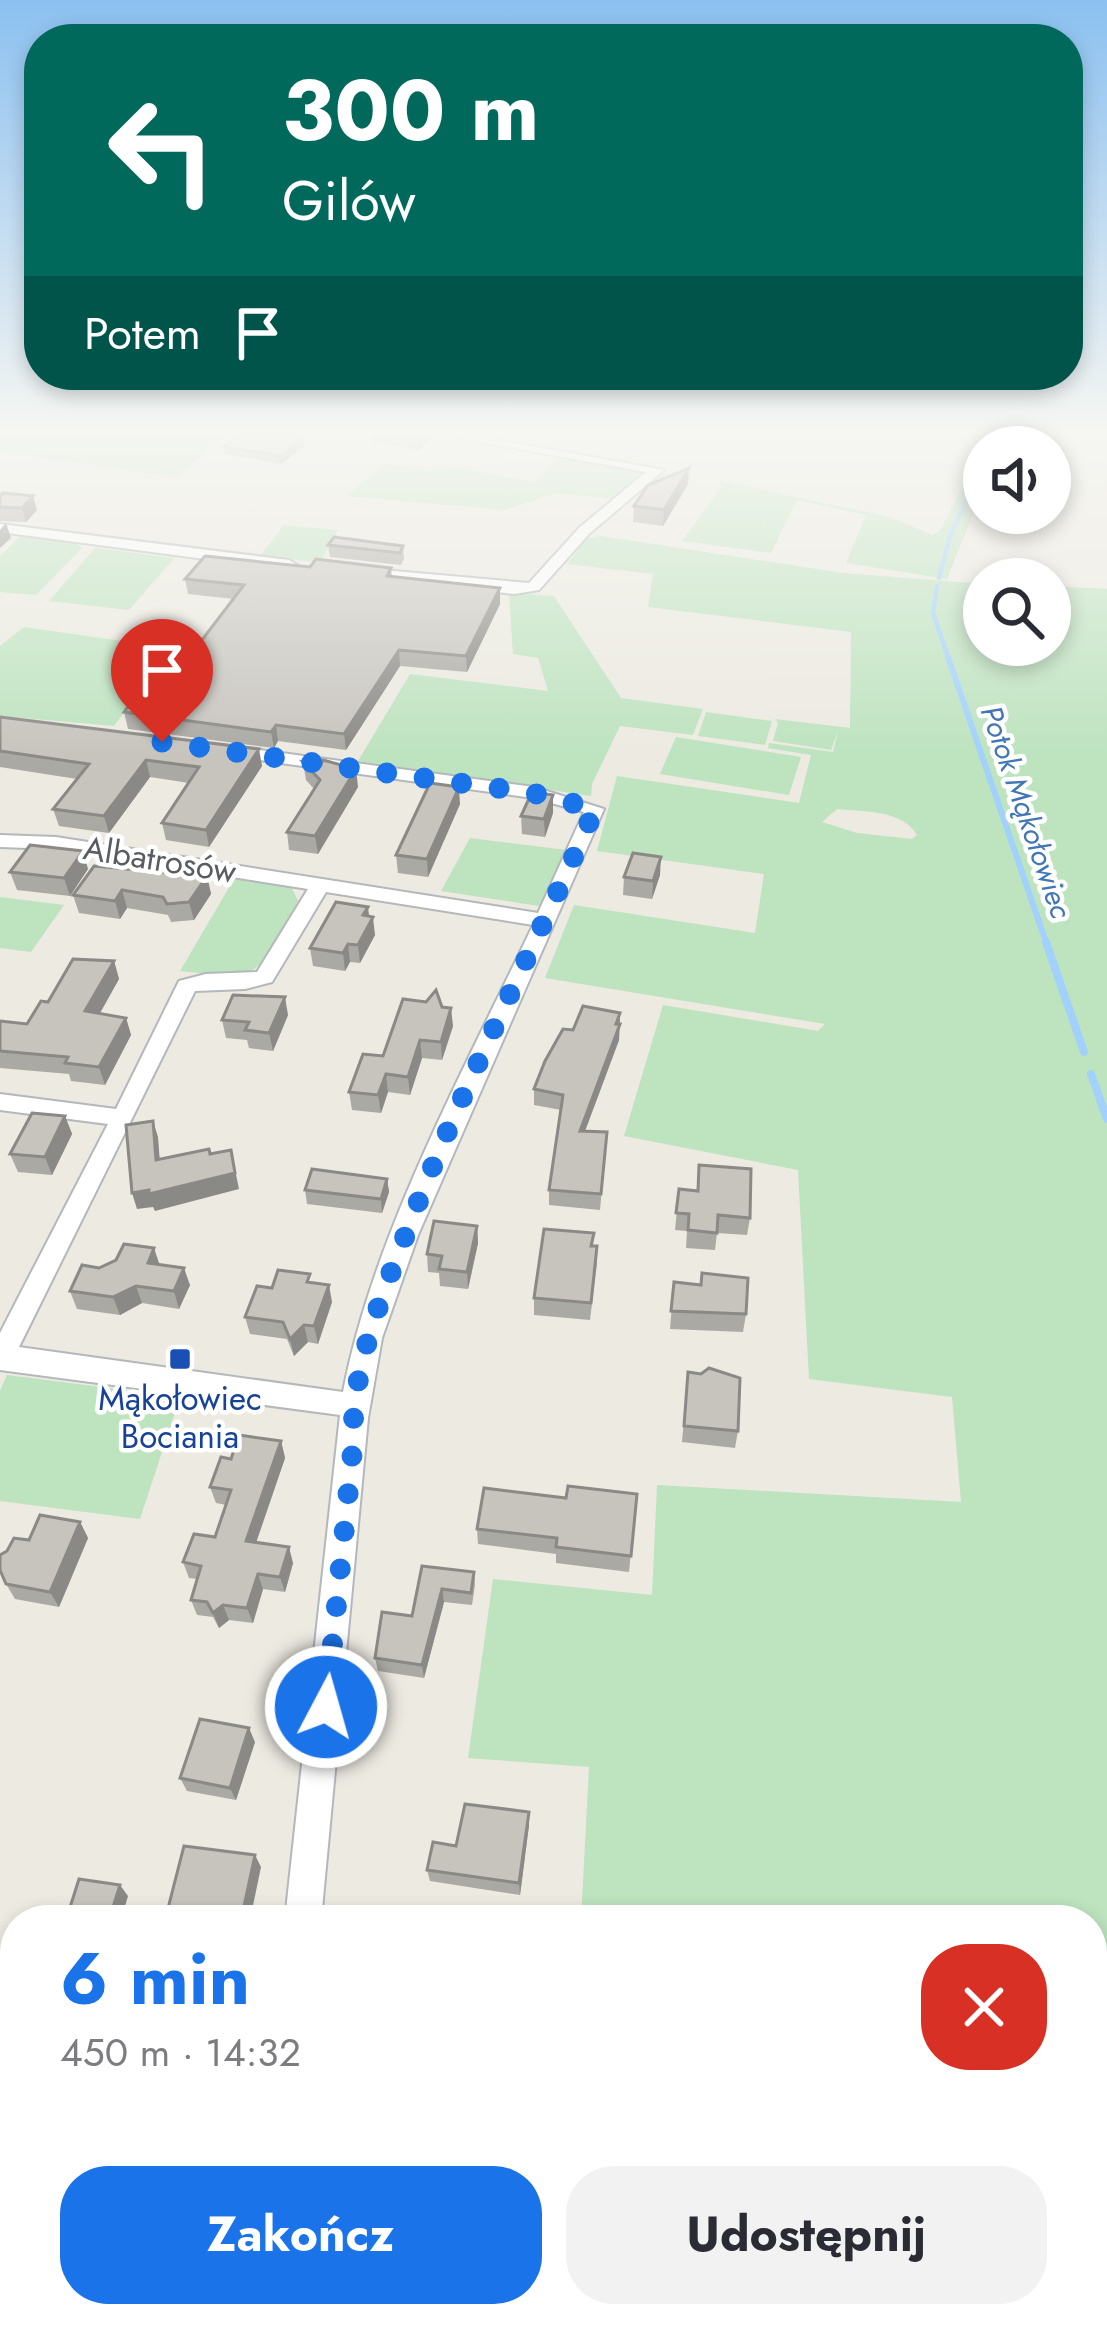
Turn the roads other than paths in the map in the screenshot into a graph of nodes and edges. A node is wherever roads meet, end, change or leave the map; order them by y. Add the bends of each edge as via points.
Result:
1 (106, 542) edge
2 (574, 542) edge
3 (313, 568) edge
4 (337, 571) edge
5 (208, 748) edge
6 (0, 842) edge
7 (320, 885) junction
8 (547, 921) junction
9 (0, 1102) edge
10 (123, 1118) junction
11 (0, 1357) edge
12 (352, 1405) junction
13 (305, 1905) edge

1 - 3 street
2 - 4 street via 534,586
5 - 8 street via 533,793 595,809
6 - 7 street, Albatrosów via 56,843
7 - 8 street, Albatrosów
7 - 10 street via 265,977 187,986
8 - 12 street via 437,1152 367,1335
9 - 10 street
10 - 11 street
11 - 12 street
12 - 13 street

